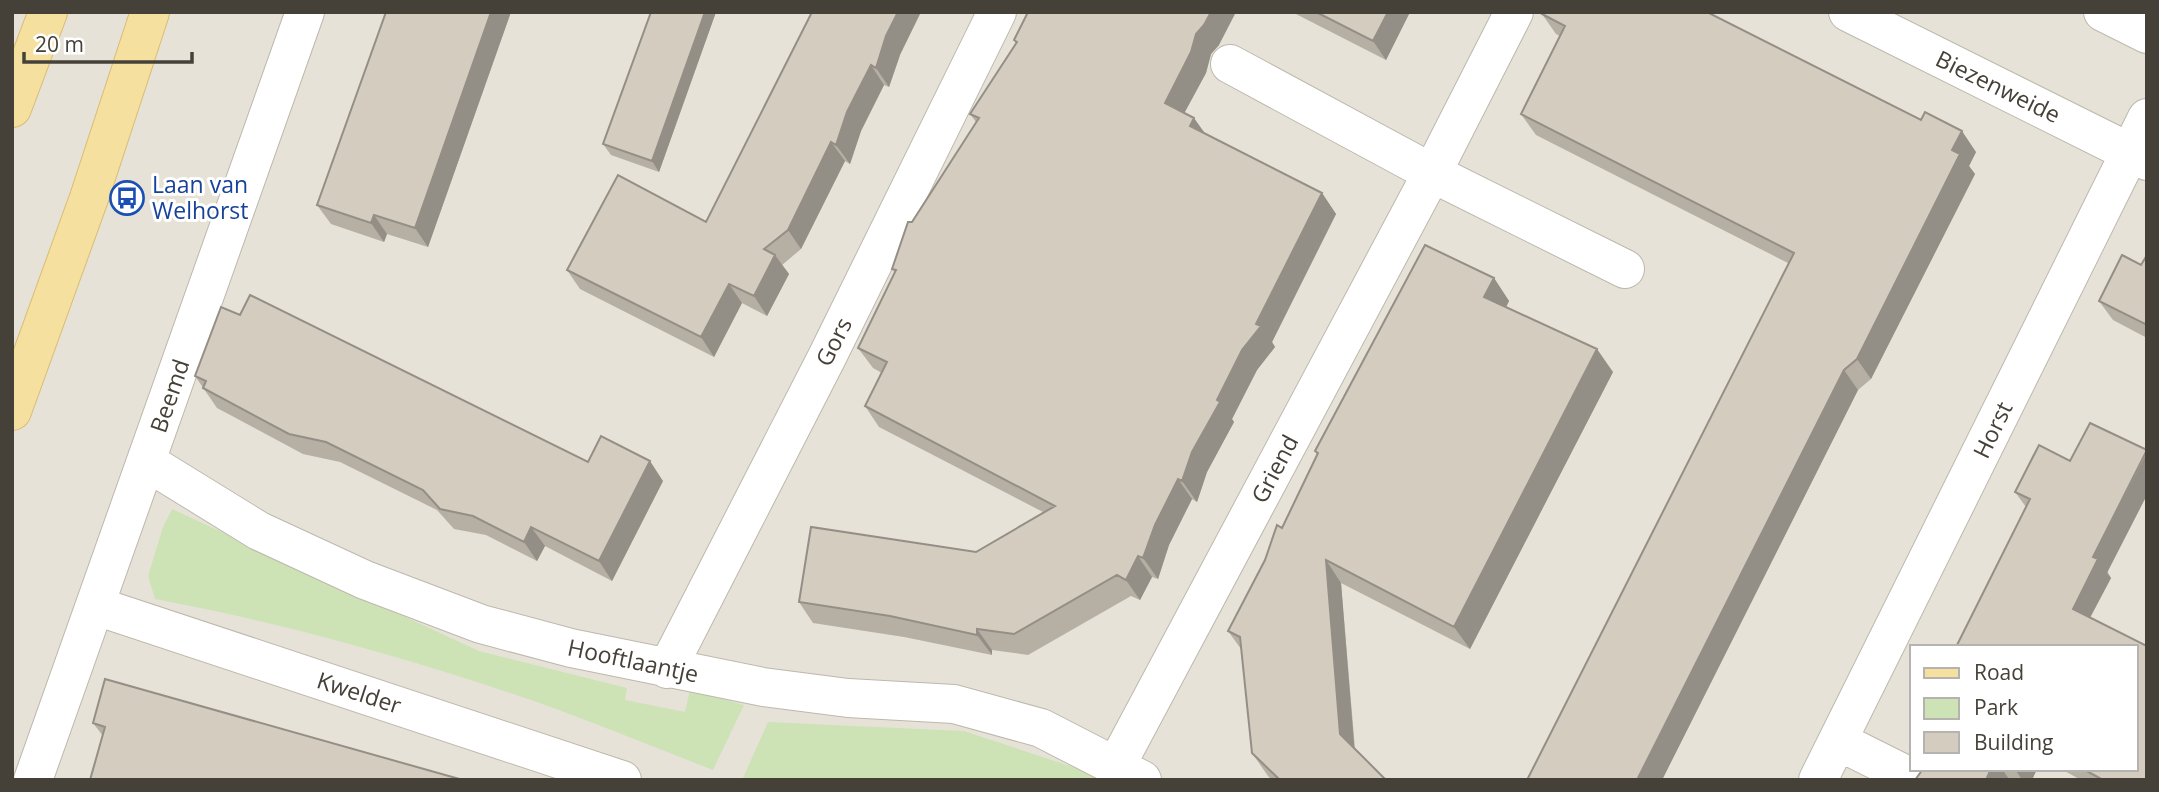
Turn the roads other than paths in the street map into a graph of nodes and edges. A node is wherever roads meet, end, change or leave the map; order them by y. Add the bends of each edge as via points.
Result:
1 (48, 12) edge
2 (150, 12) edge
3 (305, 12) edge
4 (997, 12) edge
5 (1514, 12) edge
6 (1848, 12) edge
7 (2103, 12) edge
8 (2147, 34) edge
9 (1230, 64) dead end
10 (12, 108) edge
11 (2147, 118) edge
12 (2138, 157) edge
13 (1432, 173) junction
14 (1625, 269) dead end
15 (12, 411) edge
16 (147, 462) junction
17 (96, 606) junction
18 (667, 669) junction
19 (1838, 741) junction
20 (1129, 772) edge
21 (619, 779) edge
22 (33, 780) edge
23 (1818, 780) edge
24 (1916, 780) edge

1 - 10 main road
2 - 15 main road
3 - 16 street, Beemd
4 - 18 street, Gors
5 - 13 street, Griend
6 - 12 street, Biezenweide
7 - 8 street
9 - 13 street
11 - 12 street, Horst
12 - 19 street, Horst
13 - 14 street
13 - 20 street, Griend
16 - 17 street, Beemd
16 - 18 street, Hooftlaantje via 259,531 365,580 481,624
17 - 21 street, Kwelder
17 - 22 street, Beemd
18 - 20 street, Hooftlaantje via 848,698 954,704 1041,727
19 - 23 street, Horst
19 - 24 street

